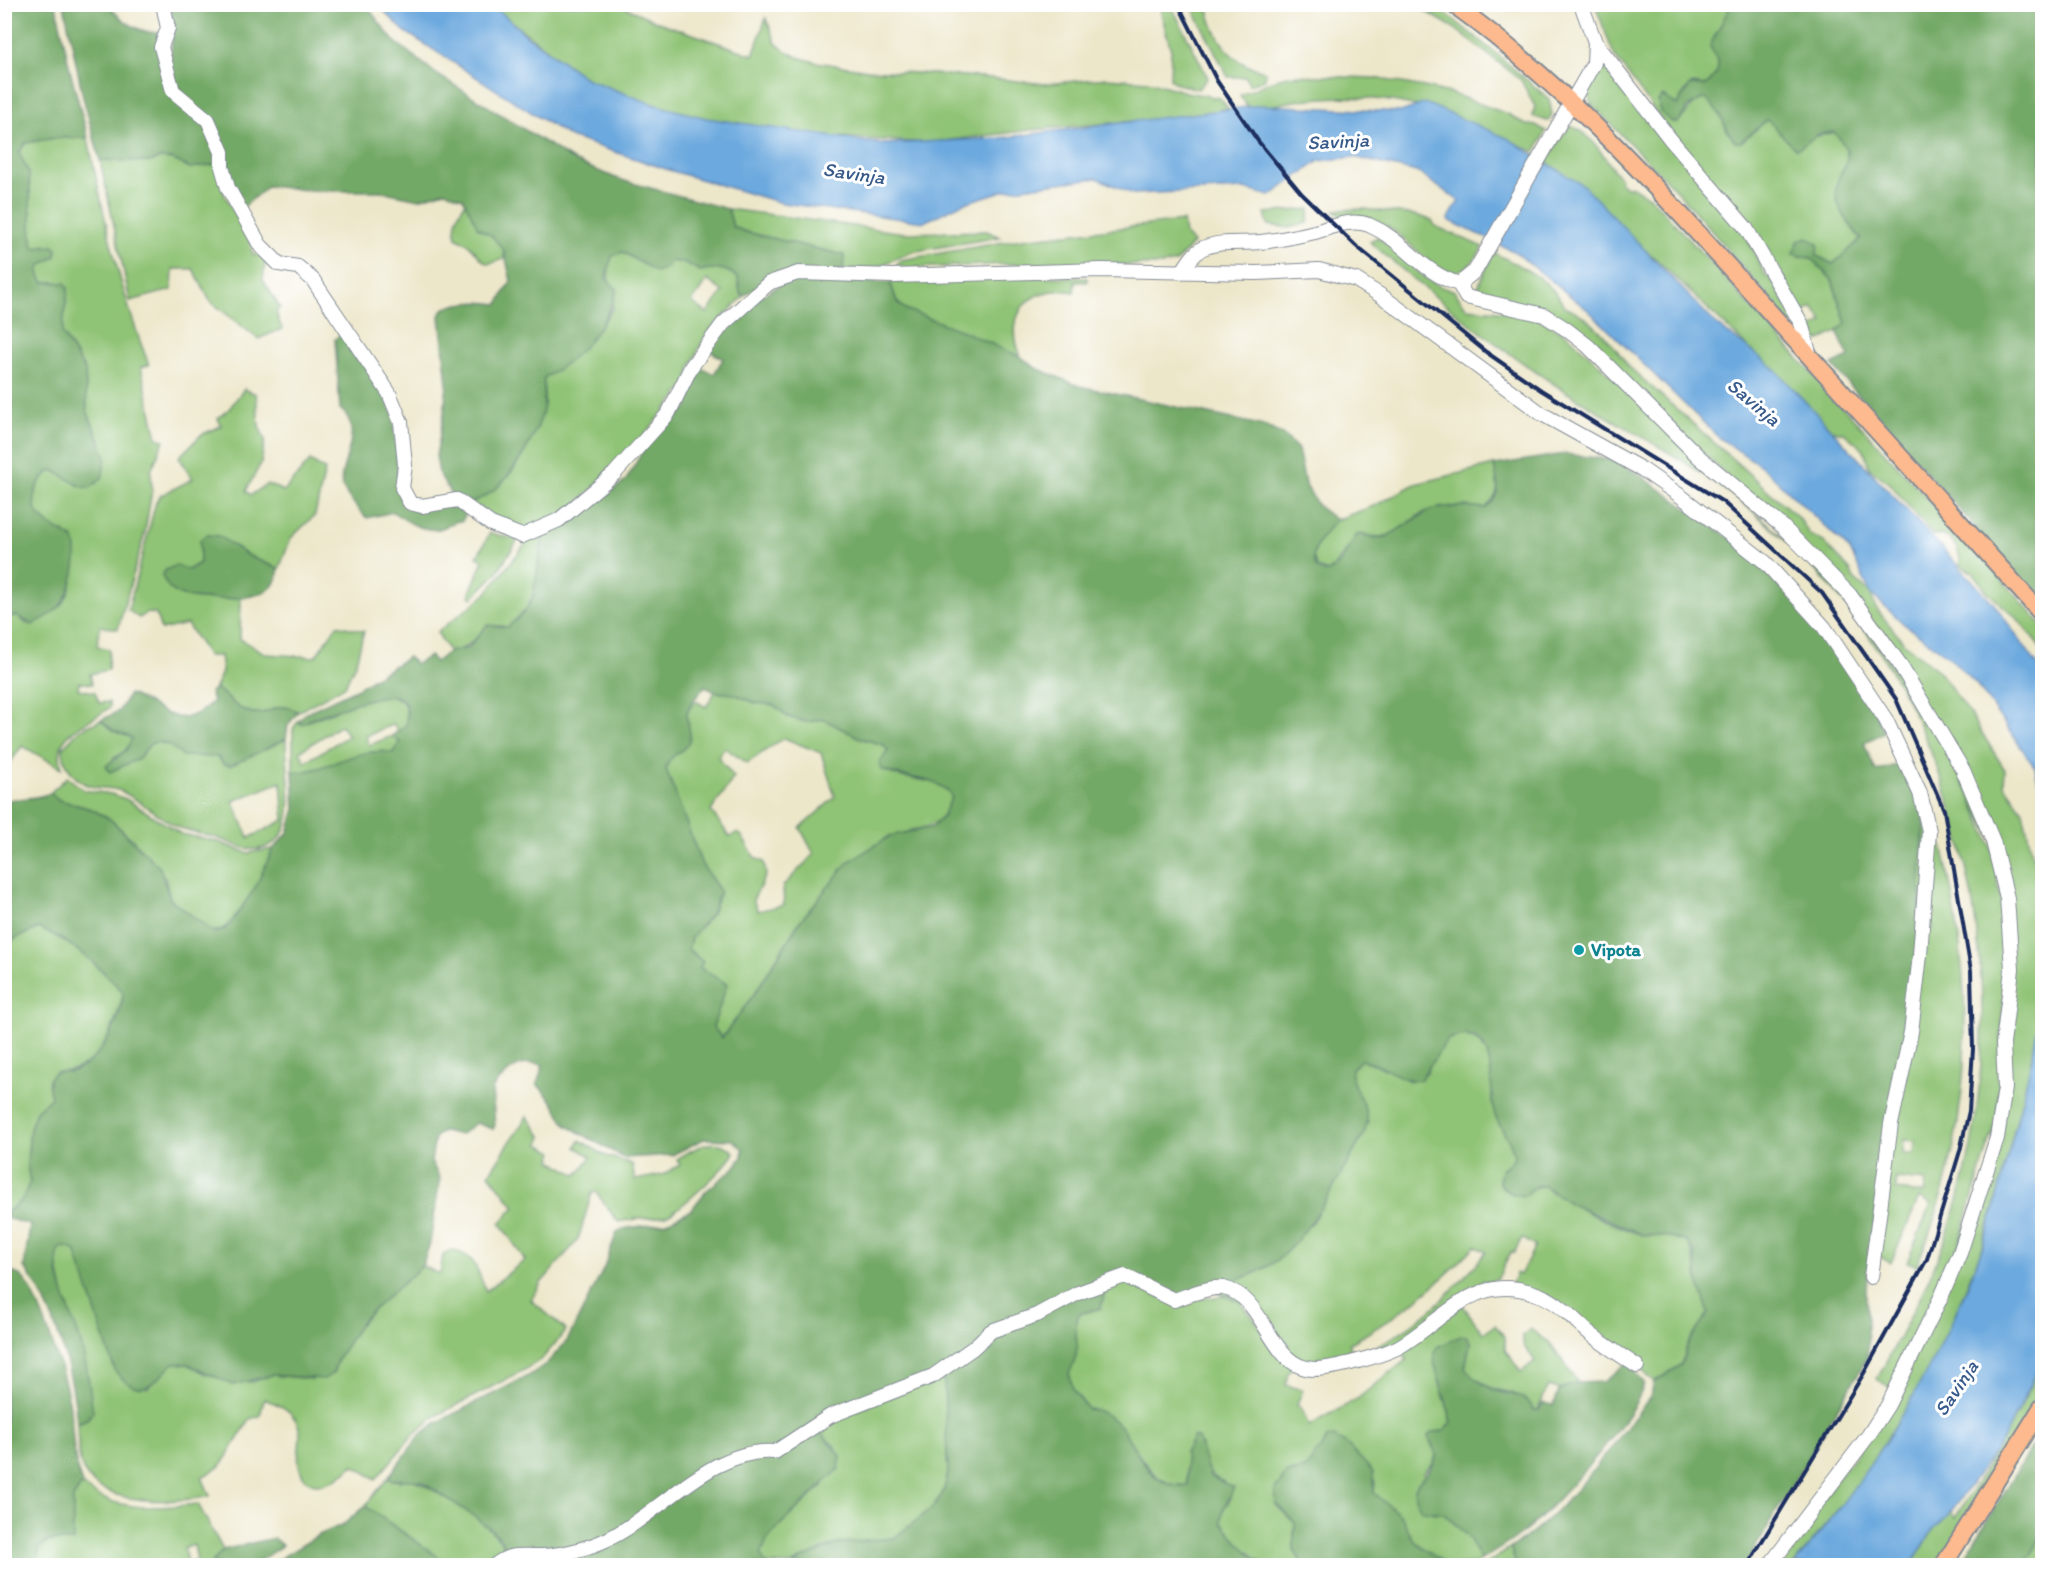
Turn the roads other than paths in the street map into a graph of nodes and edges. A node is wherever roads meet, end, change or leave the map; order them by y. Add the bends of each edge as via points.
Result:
1 (163, 4) edge
2 (1453, 4) edge
3 (1581, 4) edge
4 (1595, 42) junction
5 (1570, 102) junction
6 (1182, 272) junction
7 (1459, 284) junction
8 (1810, 356) junction
9 (2043, 614) edge
10 (1871, 1277) dead end
11 (1637, 1366) dead end
12 (2043, 1407) edge
13 (494, 1566) edge
14 (1769, 1566) edge
15 (1942, 1566) edge

1 - 6 street via 168,28 161,47 173,91 208,120 222,152 228,188 243,216 260,245 279,264 298,267 313,280 389,393 401,422 405,465 402,488 410,503 422,506 457,500 491,524 522,536 559,520 614,474 668,414 691,367 723,324 770,283 798,273 892,276 1101,270
2 - 5 main road
3 - 4 street
4 - 5 street via 1594,63
4 - 8 street via 1746,228 1801,323
5 - 7 street via 1475,271
5 - 8 main road via 1674,207
6 - 7 street via 1200,249 1224,242 1261,242 1348,222 1366,224 1395,237 1419,262 1443,279
6 - 10 street via 1319,270 1356,280 1542,414 1643,471 1698,508 1765,562 1824,627 1857,673 1886,720 1915,783 1929,831 1912,1021 1891,1124
7 - 14 street via 1466,297 1544,315 1588,346 1699,457 1782,525 1850,595 1899,663 1963,770 1993,841 2007,898 2012,969 2004,1044 2005,1088 1997,1138 1960,1253 1888,1405
8 - 9 main road
11 - 13 street via 1545,1296 1497,1286 1471,1296 1400,1347 1362,1360 1314,1369 1286,1357 1254,1309 1239,1294 1221,1288 1174,1300 1125,1276 991,1331 933,1376 830,1416 775,1452 755,1450 711,1470 608,1539 565,1553 540,1557 520,1554
12 - 15 main road

